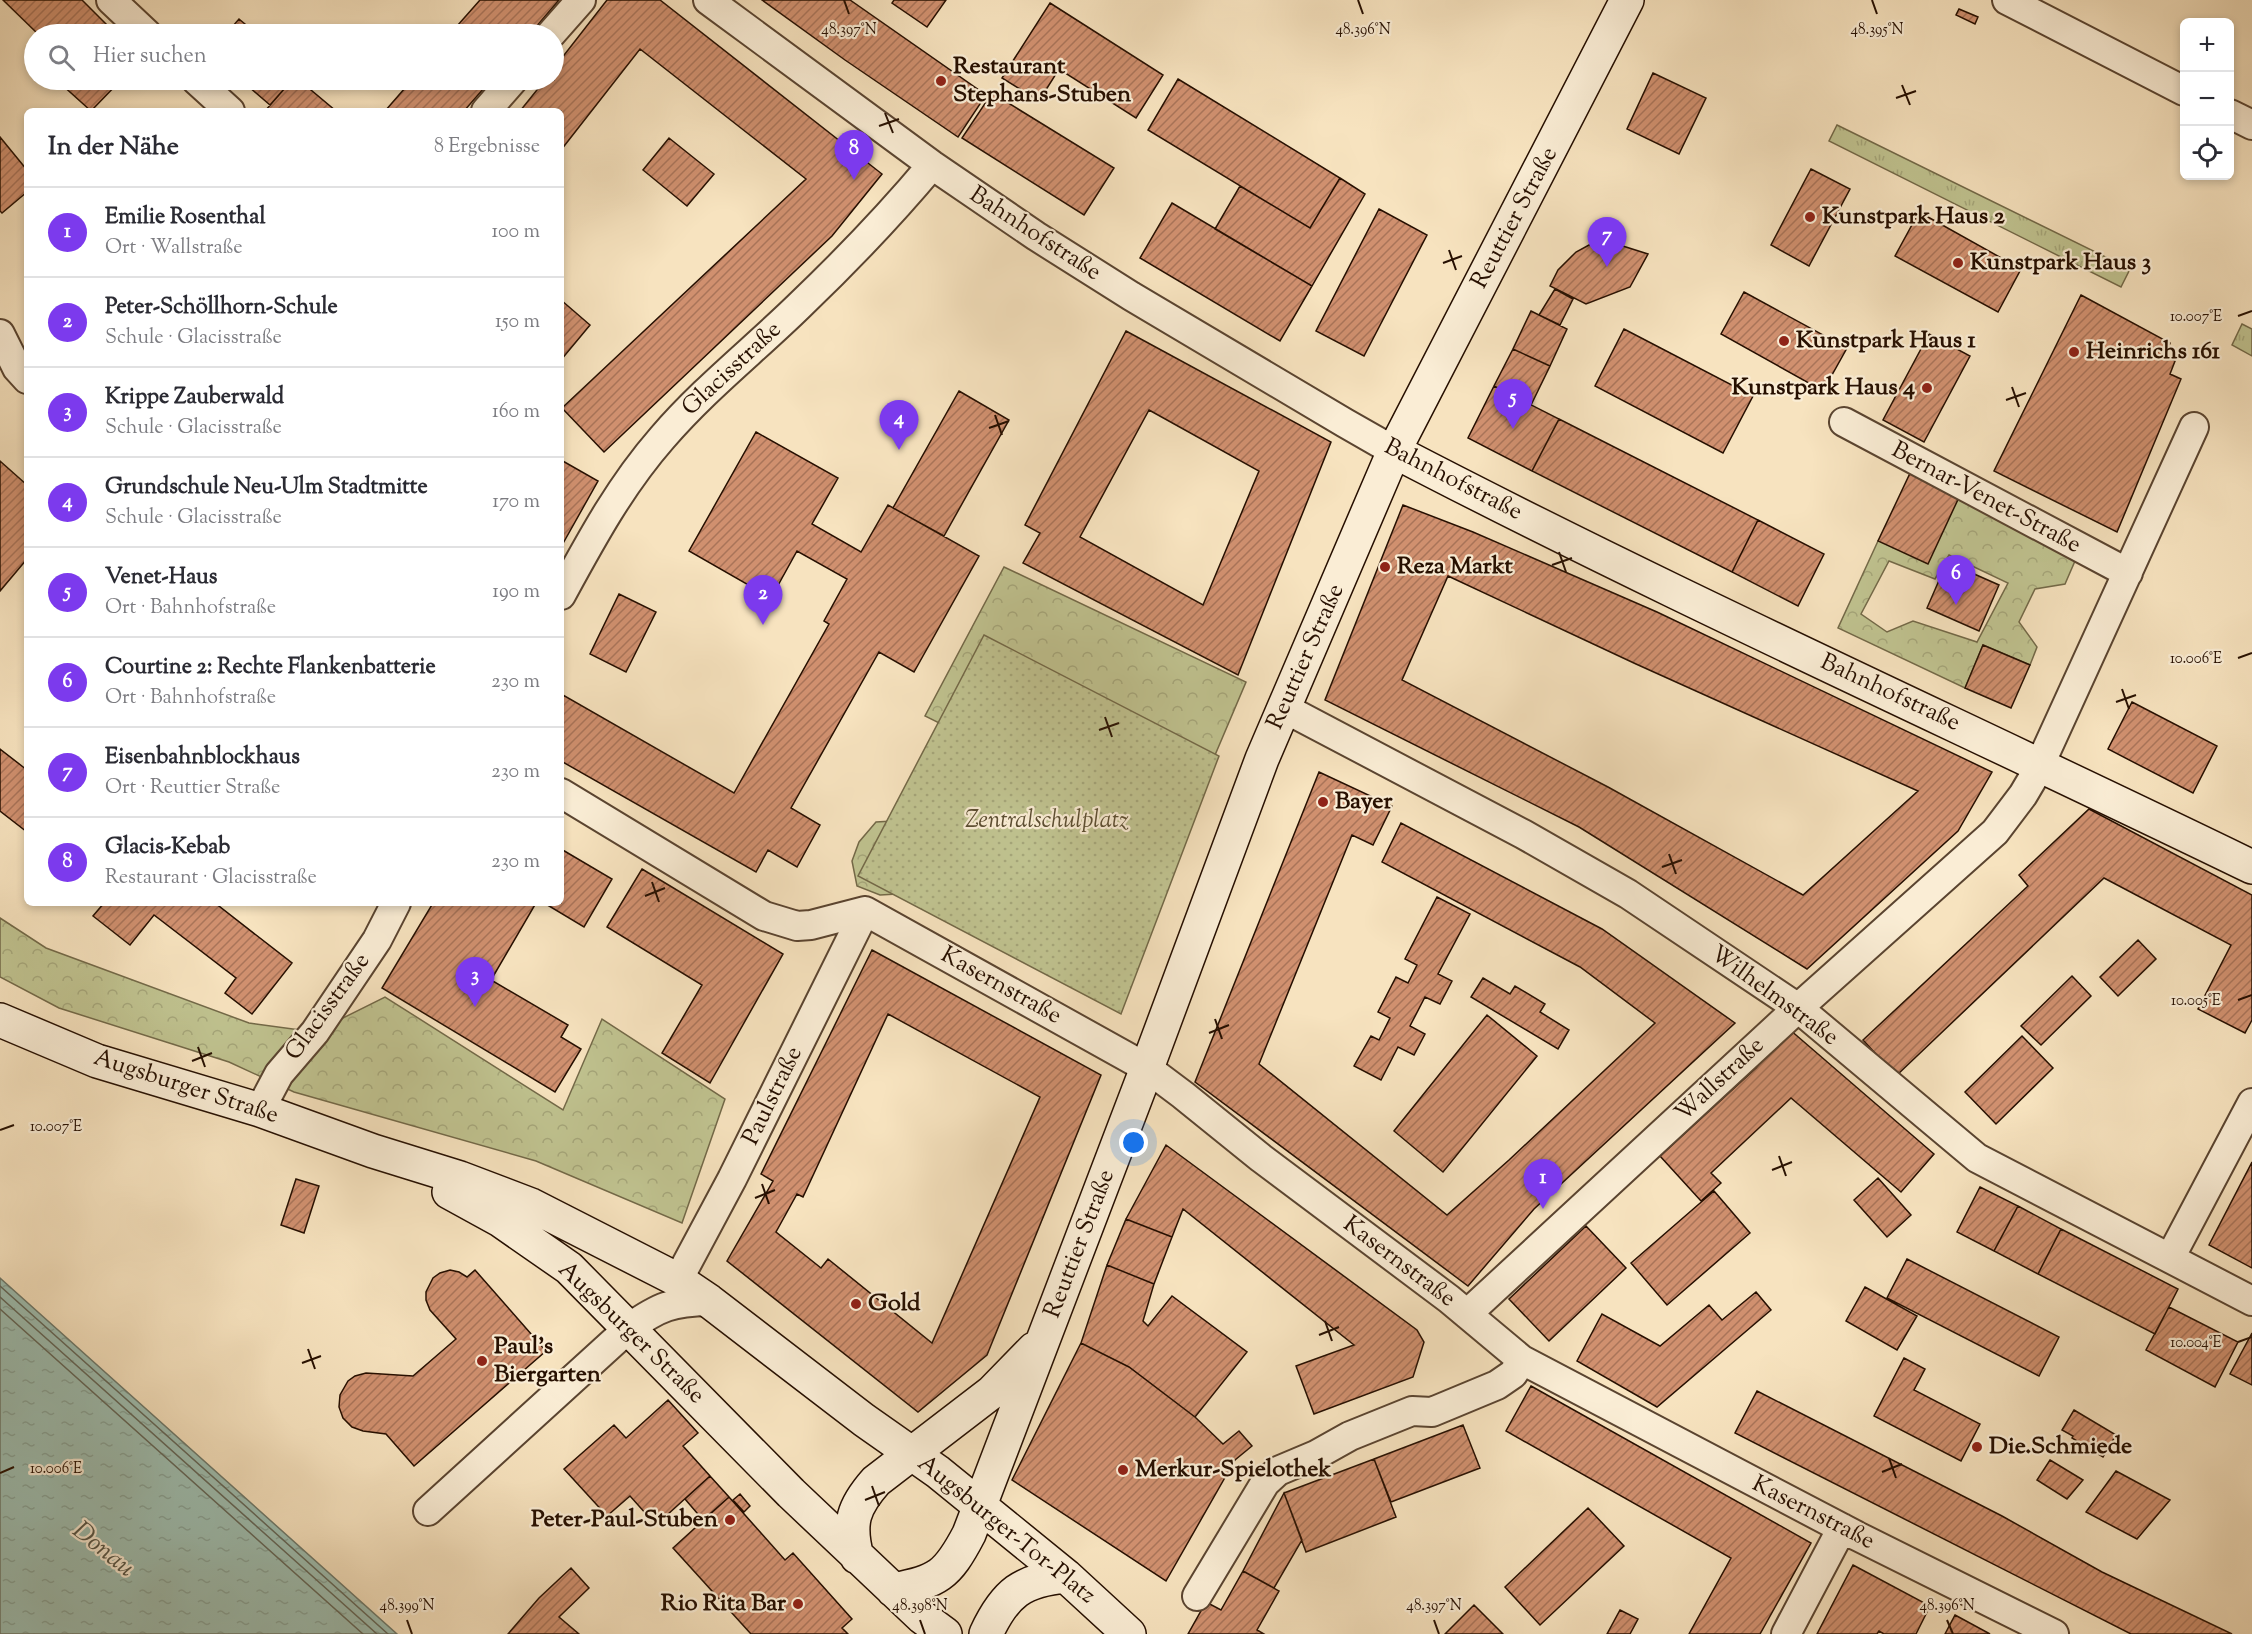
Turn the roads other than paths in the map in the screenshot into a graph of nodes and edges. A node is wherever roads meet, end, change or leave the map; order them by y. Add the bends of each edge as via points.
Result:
1 (111, 0) edge
2 (581, 0) edge
3 (708, 0) edge
4 (1627, 0) edge
5 (2007, 0) edge
6 (136, 24) edge
7 (560, 24) edge
8 (2180, 89) edge
9 (207, 90) edge
10 (504, 90) edge
11 (227, 108) edge
12 (489, 108) edge
13 (2234, 116) edge
14 (2252, 125) edge
15 (932, 165) junction
16 (0, 334) edge
17 (24, 376) edge
18 (1844, 422) dead end
19 (2194, 427) dead end
20 (1394, 451) junction
21 (2128, 573) junction
22 (564, 590) edge
23 (1284, 708) junction
24 (2040, 764) junction
25 (564, 795) edge
26 (2252, 867) edge
27 (394, 906) edge
28 (865, 911) junction
29 (1798, 1008) junction
30 (0, 1020) edge
31 (1147, 1068) junction
32 (2252, 1103) edge
33 (260, 1110) junction
34 (373, 1151) junction
35 (2170, 1258) junction
36 (678, 1280) junction
37 (709, 1300) junction
38 (2252, 1301) edge
39 (1467, 1314) junction
40 (629, 1328) junction
41 (1044, 1339) junction
42 (1522, 1360) junction
43 (912, 1452) junction
44 (980, 1506) junction
45 (429, 1511) dead end
46 (1842, 1528) junction
47 (857, 1557) junction
48 (1066, 1576) junction
49 (893, 1590) junction
50 (1197, 1596) dead end
51 (1107, 1622) edge
52 (945, 1634) edge
53 (986, 1634) edge
54 (1129, 1634) edge
55 (1786, 1634) edge
56 (2055, 1634) edge

1 - 6 street
2 - 7 street
3 - 15 street, Bahnhofstraße
4 - 20 street, Reuttier Straße
5 - 8 street
9 - 11 street
10 - 12 street
13 - 14 street
15 - 20 street, Bahnhofstraße via 1131,296
15 - 22 street, Glacisstraße via 801,305 713,384 662,437 613,501
16 - 17 street
18 - 21 street, Bernar-Venet-Straße
19 - 21 street
20 - 23 street, Reuttier Straße
20 - 24 street, Bahnhofstraße via 1667,589
21 - 24 street
23 - 29 street, Wilhelmstraße via 1628,894
23 - 31 street, Reuttier Straße
24 - 26 street, Bahnhofstraße
24 - 29 street, Wallstraße via 1995,832
25 - 28 street via 755,912 784,924 811,925
27 - 33 street, Glacisstraße via 377,940 315,1032 279,1074
28 - 31 street, Kasernstraße
28 - 36 street, Paulstraße
29 - 35 street, Wilhelmstraße via 1977,1158
29 - 39 street, Wallstraße
30 - 33 street, Augsburger Straße via 97,1061
31 - 39 street, Kasernstraße
31 - 41 street, Reuttier Straße
32 - 35 street
33 - 34 street, Augsburger Straße
34 - 36 street, Augsburger Straße via 531,1205
34 - 40 street, Augsburger Straße via 500,1220 569,1268
35 - 38 street, Wilhelmstraße
36 - 37 street, Augsburger Straße
37 - 40 street via 678,1302 654,1310
37 - 43 street, Augsburger Straße via 864,1420
39 - 42 street, Kasernstraße
40 - 45 street
40 - 47 street, Augsburger Straße
41 - 43 street, Reuttier Straße via 992,1392
41 - 44 street, Reuttier Straße
42 - 46 street, Kasernstraße
42 - 50 street via 1513,1374 1475,1396 1432,1412 1412,1411 1278,1471 1262,1488
43 - 44 street, Augsburger-Tor-Platz
43 - 47 street, Augsburger-Tor-Platz via 864,1494 852,1520
44 - 48 street, Augsburger-Tor-Platz
44 - 49 street via 955,1560 941,1574 924,1584
46 - 55 street
46 - 56 street, Kasernstraße
47 - 49 street
48 - 51 street, Augsburger-Tor-Platz
48 - 53 street via 1040,1578 1017,1589
49 - 52 street
51 - 54 street

